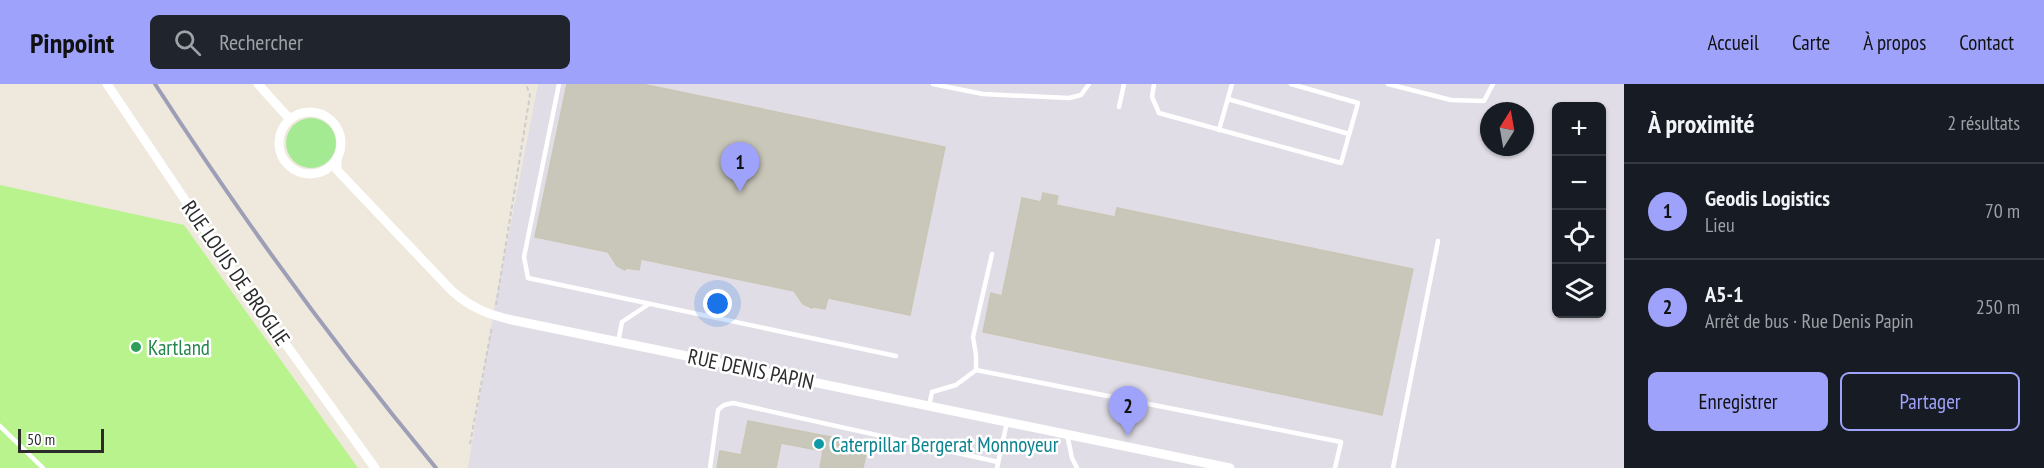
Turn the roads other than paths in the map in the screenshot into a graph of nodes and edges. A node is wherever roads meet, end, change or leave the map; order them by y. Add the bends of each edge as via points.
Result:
1 (107, 84) edge
2 (258, 84) edge
3 (559, 84) edge
4 (933, 84) edge
5 (1089, 84) edge
6 (1124, 84) edge
7 (1155, 84) edge
8 (1232, 84) edge
9 (1292, 84) edge
10 (1388, 84) edge
11 (1493, 84) edge
12 (1228, 99) junction
13 (1119, 107) dead end
14 (291, 118) junction
15 (1219, 130) junction
16 (1349, 134) junction
17 (337, 159) junction
18 (1438, 241) dead end
19 (992, 254) dead end
20 (649, 304) junction
21 (618, 342) junction
22 (896, 356) dead end
23 (975, 370) junction
24 (929, 406) junction
25 (1007, 422) junction
26 (0, 426) edge
27 (1067, 434) junction
28 (998, 462) junction
29 (43, 468) edge
30 (375, 468) edge
31 (710, 468) edge
32 (997, 468) edge
33 (1077, 468) edge
34 (1230, 468) edge
35 (1335, 468) edge
36 (1393, 468) edge

1 - 30 street, RUE LOUIS DE BROGLIE
2 - 14 street
3 - 20 lane via 524,257 528,278
4 - 5 lane via 983,94 1069,98 1081,94
6 - 13 lane
7 - 15 lane via 1152,97 1160,113
8 - 12 lane
9 - 16 lane via 1358,103
10 - 11 lane via 1451,100 1484,101
12 - 15 lane
12 - 16 lane
14 - 17 street, RUE DENIS PAPIN via 319,113 335,123 342,141
14 - 17 street via 280,134 281,154 286,162 312,174 331,167
15 - 16 lane via 1341,163
17 - 21 street, RUE DENIS PAPIN via 337,170 467,304 481,312
18 - 36 lane
19 - 23 lane via 973,337
20 - 21 lane via 622,322
20 - 22 lane
21 - 24 street, RUE DENIS PAPIN
23 - 24 lane via 956,385 932,392
23 - 35 lane via 1341,442
24 - 25 street, RUE DENIS PAPIN
25 - 27 street, RUE DENIS PAPIN
25 - 28 lane
26 - 29 lane
27 - 33 lane
27 - 34 street, RUE DENIS PAPIN
28 - 31 lane via 733,403 718,410
28 - 32 lane

